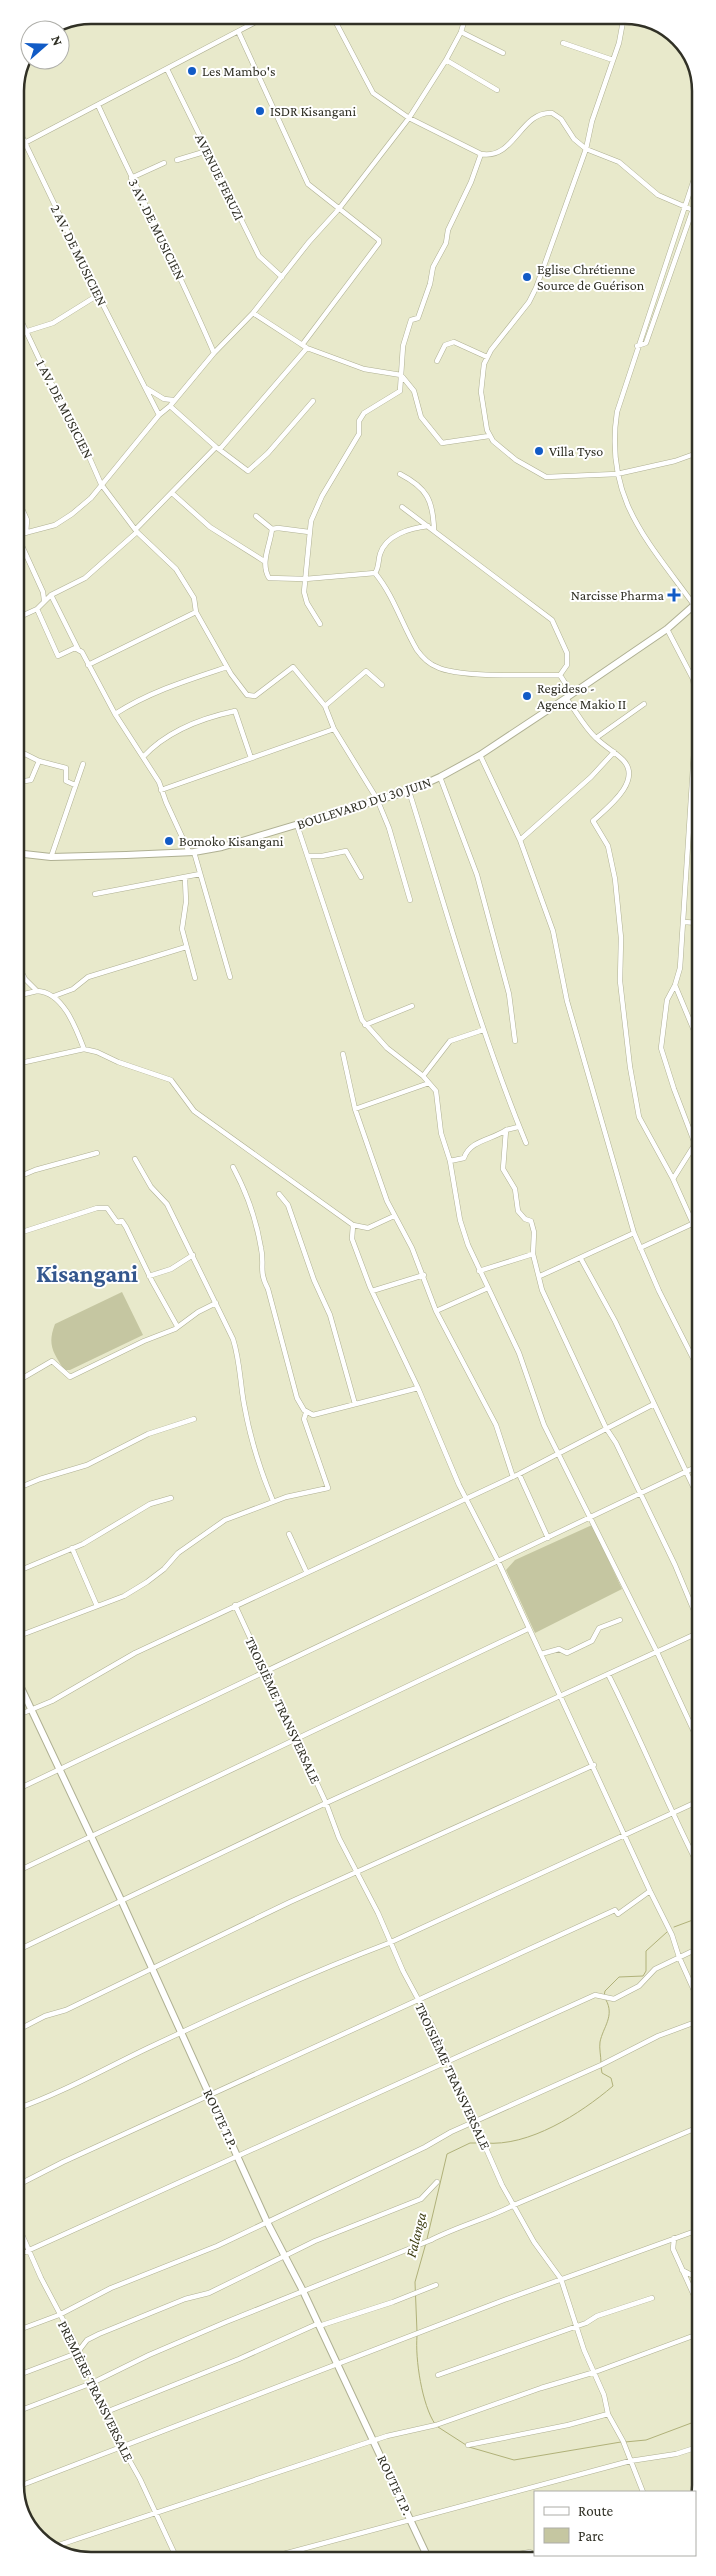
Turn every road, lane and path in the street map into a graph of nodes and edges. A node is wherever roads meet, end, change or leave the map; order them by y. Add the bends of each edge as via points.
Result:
1 (254, 24) edge
2 (336, 24) edge
3 (463, 24) edge
4 (622, 24) edge
5 (461, 32) junction
6 (239, 33) junction
7 (563, 43) dead end
8 (503, 53) dead end
9 (446, 60) junction
10 (613, 60) junction
11 (167, 69) junction
12 (497, 90) dead end
13 (98, 105) junction
14 (409, 118) junction
15 (24, 143) joint
16 (586, 149) junction
17 (207, 151) junction
18 (481, 154) junction
19 (177, 160) dead end
20 (164, 163) dead end
21 (131, 178) junction
22 (692, 183) edge
23 (683, 207) junction
24 (338, 210) junction
25 (692, 211) joint
26 (667, 261) junction
27 (674, 265) junction
28 (282, 277) junction
29 (98, 295) junction
30 (253, 313) junction
31 (24, 326) edge
32 (26, 330) junction
33 (637, 346) junction
34 (304, 347) junction
35 (214, 353) junction
36 (487, 357) junction
37 (437, 361) dead end
38 (401, 375) junction
39 (144, 387) junction
40 (173, 400) junction
41 (313, 401) dead end
42 (170, 406) junction
43 (159, 415) junction
44 (489, 436) junction
45 (218, 448) junction
46 (692, 455) edge
47 (400, 474) dead end
48 (617, 474) junction
49 (101, 484) junction
50 (172, 493) junction
51 (402, 507) dead end
52 (24, 513) edge
53 (256, 516) dead end
54 (428, 526) junction
55 (272, 529) junction
56 (137, 530) junction
57 (434, 530) junction
58 (310, 532) junction
59 (26, 533) joint
60 (24, 552) edge
61 (264, 561) junction
62 (375, 573) junction
63 (305, 579) junction
64 (50, 595) junction
65 (692, 599) edge
66 (44, 600) junction
67 (37, 609) junction
68 (692, 610) edge
69 (196, 612) junction
70 (24, 615) edge
71 (320, 624) dead end
72 (667, 629) junction
73 (78, 649) junction
74 (88, 665) junction
75 (227, 667) junction
76 (560, 675) junction
77 (692, 677) edge
78 (382, 685) dead end
79 (569, 696) junction
80 (644, 704) dead end
81 (324, 706) junction
82 (114, 714) junction
83 (334, 729) junction
84 (596, 738) junction
85 (614, 752) junction
86 (24, 753) edge
87 (480, 755) junction
88 (143, 757) junction
89 (251, 758) junction
90 (40, 761) junction
91 (83, 764) dead end
92 (440, 777) junction
93 (24, 781) edge
94 (74, 785) junction
95 (160, 790) junction
96 (409, 791) junction
97 (692, 792) edge
98 (377, 799) junction
99 (297, 825) junction
100 (520, 840) junction
101 (192, 852) junction
102 (24, 853) edge
103 (308, 856) junction
104 (51, 857) junction
105 (200, 874) junction
106 (361, 877) dead end
107 (184, 878) junction
108 (95, 894) dead end
109 (410, 900) dead end
110 (683, 922) junction
111 (692, 923) edge
112 (186, 947) junction
113 (24, 977) edge
114 (230, 977) dead end
115 (195, 978) dead end
116 (675, 985) junction
117 (37, 991) junction
118 (24, 994) edge
119 (54, 996) junction
120 (412, 1006) dead end
121 (365, 1025) junction
122 (692, 1026) edge
123 (483, 1030) junction
124 (515, 1041) dead end
125 (84, 1049) junction
126 (343, 1054) dead end
127 (24, 1062) edge
128 (424, 1076) junction
129 (429, 1083) junction
130 (355, 1109) junction
131 (518, 1127) junction
132 (506, 1130) junction
133 (692, 1136) edge
134 (526, 1143) dead end
135 (692, 1149) edge
136 (97, 1153) dead end
137 (135, 1159) dead end
138 (450, 1161) junction
139 (232, 1167) dead end
140 (24, 1176) edge
141 (673, 1179) junction
142 (279, 1194) dead end
143 (394, 1216) junction
144 (692, 1224) joint
145 (353, 1225) junction
146 (24, 1231) edge
147 (634, 1233) junction
148 (640, 1248) junction
149 (532, 1254) junction
150 (193, 1255) junction
151 (581, 1259) junction
152 (479, 1271) junction
153 (149, 1276) junction
154 (424, 1276) junction
155 (540, 1276) junction
156 (488, 1288) junction
157 (372, 1291) junction
158 (216, 1303) junction
159 (436, 1311) junction
160 (177, 1326) junction
161 (692, 1356) edge
162 (24, 1377) edge
163 (418, 1388) junction
164 (355, 1404) junction
165 (654, 1404) junction
166 (306, 1413) junction
167 (194, 1420) dead end
168 (606, 1428) junction
169 (558, 1455) junction
170 (692, 1468) edge
171 (687, 1470) junction
172 (519, 1474) junction
173 (513, 1477) junction
174 (692, 1482) edge
175 (24, 1486) edge
176 (641, 1494) junction
177 (171, 1498) dead end
178 (465, 1499) junction
179 (273, 1501) junction
180 (590, 1518) junction
181 (289, 1534) dead end
182 (548, 1538) junction
183 (72, 1548) junction
184 (498, 1562) junction
185 (24, 1569) edge
186 (306, 1572) junction
187 (97, 1606) junction
188 (235, 1606) junction
189 (692, 1607) edge
190 (620, 1620) dead end
191 (528, 1629) junction
192 (24, 1634) edge
193 (692, 1635) edge
194 (656, 1650) junction
195 (541, 1654) junction
196 (265, 1672) junction
197 (608, 1674) junction
198 (24, 1693) edge
199 (561, 1697) junction
200 (32, 1709) junction
201 (24, 1712) edge
202 (692, 1729) edge
203 (296, 1739) junction
204 (594, 1765) junction
205 (59, 1770) junction
206 (24, 1786) edge
207 (326, 1803) junction
208 (692, 1804) edge
209 (671, 1813) junction
210 (624, 1834) junction
211 (91, 1836) junction
212 (692, 1854) edge
213 (24, 1868) edge
214 (358, 1873) junction
215 (650, 1891) junction
216 (122, 1902) junction
217 (389, 1943) junction
218 (24, 1947) edge
219 (692, 1951) edge
220 (679, 1957) junction
221 (152, 1968) junction
222 (692, 1986) edge
223 (418, 2000) junction
224 (692, 2023) edge
225 (24, 2027) edge
226 (182, 2032) junction
227 (448, 2062) junction
228 (210, 2095) junction
229 (24, 2106) edge
230 (476, 2122) junction
231 (692, 2130) edge
232 (238, 2157) junction
233 (24, 2182) edge
234 (437, 2182) dead end
235 (514, 2205) junction
236 (267, 2222) junction
237 (692, 2232) edge
238 (674, 2238) junction
239 (24, 2239) edge
240 (29, 2250) junction
241 (24, 2252) edge
242 (285, 2256) junction
243 (682, 2270) junction
244 (692, 2275) edge
245 (561, 2280) junction
246 (436, 2285) dead end
247 (303, 2291) junction
248 (692, 2292) edge
249 (652, 2298) dead end
250 (59, 2315) junction
251 (318, 2325) junction
252 (577, 2326) junction
253 (24, 2328) edge
254 (692, 2337) edge
255 (79, 2350) junction
256 (338, 2364) junction
257 (595, 2372) junction
258 (24, 2373) edge
259 (438, 2375) dead end
260 (92, 2383) junction
261 (24, 2409) edge
262 (106, 2412) junction
263 (608, 2414) junction
264 (374, 2440) junction
265 (468, 2445) dead end
266 (122, 2447) junction
267 (692, 2449) edge
268 (630, 2461) junction
269 (24, 2484) edge
270 (644, 2491) edge
271 (155, 2512) junction
272 (411, 2521) junction
273 (60, 2545) edge
274 (174, 2552) edge
275 (292, 2552) edge
276 (425, 2552) edge

1 - 6 street
2 - 14 street via 368,87
3 - 5 street
4 - 10 street
5 - 8 street
5 - 9 street
6 - 11 street
6 - 24 street via 302,174 313,189
7 - 10 street
9 - 12 street
9 - 14 street
10 - 16 street
11 - 13 street
11 - 17 street, AVENUE FERUZI
13 - 15 street
13 - 21 street, 3 AV. DE MUSICIEN
14 - 18 street
14 - 24 street
15 - 29 street, 2 AV. DE MUSICIEN
16 - 18 street via 574,139 561,120 552,113 546,113 534,116 503,150 494,155
16 - 23 street via 619,162 658,195
16 - 36 street via 536,288
17 - 19 street
17 - 28 street, AVENUE FERUZI via 259,256
18 - 38 street via 448,230 446,243 433,266 418,318 411,320 403,346
20 - 21 street
21 - 35 street, 3 AV. DE MUSICIEN via 183,281
22 - 23 street
23 - 25 street
23 - 26 street
24 - 28 street
24 - 34 street via 378,238 379,243
25 - 27 street
26 - 27 street
26 - 33 street
27 - 33 street via 646,343
28 - 30 street
29 - 32 street via 53,323
29 - 39 street, 2 AV. DE MUSICIEN
30 - 34 street
30 - 35 street
31 - 32 street, 1 AV. DE MUSICIEN
32 - 49 street, 1 AV. DE MUSICIEN
33 - 48 street via 617,412 613,448
34 - 38 street via 364,369
34 - 45 street
35 - 40 street
36 - 37 street via 454,342 445,345
36 - 44 street via 481,392
38 - 44 street via 414,391 421,418 442,443
38 - 58 street via 402,385 396,396 364,413 359,421 359,434 316,507
39 - 40 street via 164,399
39 - 43 street, 2 AV. DE MUSICIEN
40 - 42 street
41 - 45 street via 250,471
42 - 43 street
42 - 45 street
43 - 49 street
44 - 48 street via 516,460 546,477
45 - 50 street
46 - 48 street
47 - 57 street via 417,483 432,504
48 - 65 street via 633,520
49 - 56 street, 1 AV. DE MUSICIEN
49 - 59 street via 91,498 72,514 55,525
50 - 56 street
50 - 61 street via 210,527
51 - 54 street
52 - 59 street
53 - 55 street
54 - 57 street
54 - 62 street via 405,530 385,546
55 - 58 street
55 - 61 street
56 - 64 street via 123,547 85,578
56 - 69 street, 1 AV. DE MUSICIEN via 176,569 194,598
57 - 76 street via 552,620 567,653 567,665
58 - 63 street
60 - 66 street
61 - 63 street via 269,578
62 - 63 street
62 - 76 street via 419,652 438,668 496,674
63 - 71 street via 307,603
64 - 66 street
64 - 73 street
66 - 67 street
67 - 70 street
67 - 73 street via 58,656
68 - 72 street, BOULEVARD DU 30 JUIN
69 - 74 street
69 - 75 street, 1 AV. DE MUSICIEN
72 - 77 street
72 - 79 street, BOULEVARD DU 30 JUIN
73 - 74 street
74 - 82 street
75 - 81 street, 1 AV. DE MUSICIEN via 247,695 252,697 293,667
75 - 82 street via 160,690
76 - 79 street
78 - 81 street via 366,671
79 - 84 street
79 - 87 street, BOULEVARD DU 30 JUIN
80 - 84 street
81 - 83 street
82 - 88 street
83 - 89 street
83 - 98 street
84 - 85 street
85 - 100 street
85 - 141 street via 624,761 630,776 612,803 593,821 608,846 617,896 622,938 620,981 635,1101 639,1117
86 - 90 street
87 - 92 street, BOULEVARD DU 30 JUIN
87 - 100 street
88 - 89 street via 152,747 187,727 236,711
88 - 95 street via 160,782
89 - 95 street
90 - 93 street via 31,780
90 - 94 street via 66,768 64,777
91 - 94 street
92 - 96 street, BOULEVARD DU 30 JUIN
92 - 124 street via 477,875 509,994
94 - 104 street
95 - 101 street
96 - 98 street, BOULEVARD DU 30 JUIN
96 - 123 street
97 - 110 street
98 - 99 street, BOULEVARD DU 30 JUIN
98 - 109 street
99 - 101 street, BOULEVARD DU 30 JUIN via 222,847
99 - 103 street
100 - 147 street via 557,945 567,1001
101 - 104 street, BOULEVARD DU 30 JUIN
101 - 105 street
102 - 104 street, BOULEVARD DU 30 JUIN
103 - 106 street via 346,851
103 - 121 street
105 - 107 street
105 - 114 street
107 - 108 street
107 - 112 street via 186,902 182,929
110 - 111 street
110 - 116 street via 680,968
112 - 115 street
112 - 119 street via 88,978
113 - 117 street
116 - 122 street
116 - 133 street via 667,1000 661,1048
117 - 118 street
117 - 119 street
119 - 125 street via 74,1024
120 - 121 street
121 - 128 street via 387,1048
123 - 128 street via 450,1041
123 - 131 street
125 - 127 street
125 - 145 street via 172,1080 194,1110
126 - 130 street
128 - 129 street
129 - 130 street
129 - 138 street via 436,1091 441,1133
130 - 143 street
131 - 132 street
131 - 134 street
132 - 138 street via 475,1144 466,1150 464,1158
132 - 149 street via 503,1169 515,1189 518,1211 531,1221 534,1232
135 - 141 street
136 - 140 street
137 - 150 street via 151,1187 167,1204
138 - 152 street via 460,1220
139 - 166 street via 244,1186 255,1216 262,1251 262,1277 297,1398
141 - 144 street
142 - 164 street via 288,1205 330,1315
143 - 145 street via 368,1228
143 - 154 street
144 - 148 street
145 - 157 street via 352,1239
146 - 153 street via 97,1208 107,1208 117,1222 122,1221 126,1227
147 - 148 street
147 - 151 street
148 - 161 street
149 - 152 street
149 - 155 street
150 - 153 street via 172,1269
150 - 158 street
151 - 155 street
151 - 165 street via 615,1320
152 - 156 street
153 - 160 street
154 - 157 street
154 - 159 street
155 - 168 street via 550,1308
156 - 159 street
156 - 169 street via 519,1352 537,1408
157 - 163 street
158 - 160 street
158 - 179 street via 240,1358 247,1422 259,1467
159 - 173 street via 496,1425
160 - 162 street via 70,1377 52,1361
163 - 164 street
163 - 178 street
164 - 166 street via 313,1415
165 - 168 street
165 - 171 street
166 - 179 street via 304,1419 328,1488
167 - 175 street via 148,1434 87,1465
168 - 169 street
168 - 176 street
169 - 172 street
169 - 180 street
170 - 171 street
171 - 174 street
171 - 176 street
172 - 173 street
172 - 182 street
173 - 178 street
176 - 180 street
176 - 189 street
177 - 183 street via 150,1504
178 - 184 street
178 - 186 street
179 - 187 street via 213,1526 147,1582 124,1596
180 - 182 street
180 - 194 street
181 - 186 street
182 - 184 street
183 - 185 street
183 - 187 street
184 - 191 street
184 - 196 street
186 - 188 street
187 - 192 street
188 - 196 street, TROISIÈME TRANSVERSALE
188 - 200 street via 135,1653 52,1701
190 - 195 street via 597,1629 587,1644 566,1653 559,1649
191 - 195 street
191 - 203 street
193 - 194 street
194 - 197 street
194 - 202 street
195 - 199 street
196 - 203 street, TROISIÈME TRANSVERSALE
196 - 205 street
197 - 199 street
197 - 209 street via 637,1731
198 - 200 street, ROUTE T.P.
199 - 204 street
199 - 207 street
200 - 201 street
200 - 205 street, ROUTE T.P.
203 - 207 street, TROISIÈME TRANSVERSALE
203 - 211 street
204 - 210 street
204 - 214 street
205 - 206 street
205 - 211 street, ROUTE T.P.
207 - 214 street, TROISIÈME TRANSVERSALE via 338,1838
207 - 216 street
208 - 209 street
209 - 210 street
209 - 212 street
210 - 215 street
210 - 217 street
211 - 213 street
211 - 216 street, ROUTE T.P.
214 - 217 street, TROISIÈME TRANSVERSALE
214 - 221 street
215 - 220 street via 669,1926
215 - 223 street via 618,1914 615,1910
216 - 218 street
216 - 221 street, ROUTE T.P.
217 - 223 street, TROISIÈME TRANSVERSALE
217 - 226 street via 338,1962
219 - 220 street
220 - 222 street
220 - 227 street via 655,1968 639,1986 614,1999 596,1995
221 - 225 street
221 - 226 street, ROUTE T.P.
223 - 227 street, TROISIÈME TRANSVERSALE
223 - 228 street
224 - 230 street via 658,2036
226 - 228 street, ROUTE T.P.
226 - 229 street via 96,2075
227 - 230 street, TROISIÈME TRANSVERSALE
227 - 232 street
228 - 232 street, ROUTE T.P.
228 - 233 street
230 - 235 street, TROISIÈME TRANSVERSALE via 502,2185
230 - 236 street
231 - 235 street
232 - 236 street, ROUTE T.P.
232 - 240 street
234 - 242 street via 421,2199 314,2241
235 - 245 street, TROISIÈME TRANSVERSALE via 534,2242
235 - 247 street via 487,2219 446,2231
236 - 242 street, ROUTE T.P.
236 - 250 street via 217,2246 111,2288
237 - 238 street
238 - 243 street via 673,2249
238 - 245 street
239 - 240 street, PREMIÈRE TRANSVERSALE
240 - 241 street
240 - 250 street, PREMIÈRE TRANSVERSALE
242 - 247 street, ROUTE T.P.
242 - 255 street via 209,2293 185,2299 99,2334 87,2340
243 - 244 street
243 - 248 street
245 - 252 street, TROISIÈME TRANSVERSALE
245 - 256 street
246 - 251 street
247 - 251 street, ROUTE T.P.
247 - 260 street via 149,2355
249 - 252 street
250 - 253 street
250 - 255 street, PREMIÈRE TRANSVERSALE
251 - 256 street, ROUTE T.P.
251 - 262 street
252 - 257 street, TROISIÈME TRANSVERSALE
252 - 259 street
254 - 257 street
255 - 258 street
255 - 260 street, PREMIÈRE TRANSVERSALE
256 - 264 street, ROUTE T.P.
256 - 266 street
257 - 263 street, TROISIÈME TRANSVERSALE
257 - 264 street via 436,2425
260 - 261 street
260 - 262 street, PREMIÈRE TRANSVERSALE
262 - 266 street, PREMIÈRE TRANSVERSALE
263 - 265 street
263 - 268 street, TROISIÈME TRANSVERSALE
264 - 271 street
264 - 272 street, ROUTE T.P.
266 - 269 street
266 - 271 street, PREMIÈRE TRANSVERSALE
267 - 268 street
268 - 270 street, TROISIÈME TRANSVERSALE
268 - 272 street via 445,2509
271 - 273 street
271 - 274 street, PREMIÈRE TRANSVERSALE
272 - 275 street
272 - 276 street, ROUTE T.P.

